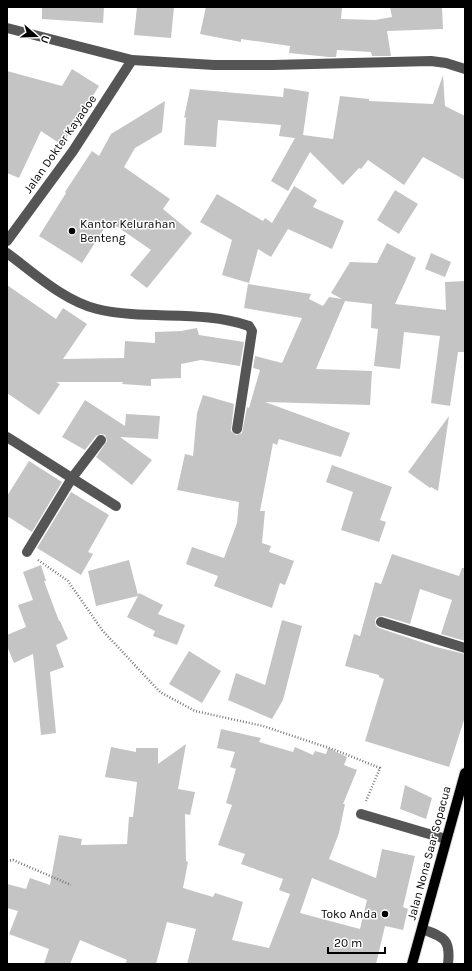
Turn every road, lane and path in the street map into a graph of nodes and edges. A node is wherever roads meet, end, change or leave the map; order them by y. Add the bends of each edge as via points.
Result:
1 (7, 28) edge
2 (132, 60) junction
3 (465, 69) edge
4 (7, 241) edge
5 (7, 253) edge
6 (237, 429) dead end
7 (7, 437) edge
8 (100, 440) dead end
9 (72, 478) junction
10 (116, 506) dead end
11 (27, 552) joint
12 (381, 622) dead end
13 (465, 648) edge
14 (465, 773) edge
15 (361, 814) joint
16 (446, 839) junction
17 (7, 861) edge
18 (71, 885) dead end
19 (422, 929) junction
20 (412, 964) edge
21 (448, 964) edge

1 - 2 street
2 - 3 street via 273,65 430,61
2 - 4 street, Jalan Dokter Kayadoe via 73,151
5 - 6 street via 69,297 97,309 136,315 220,318 249,326 252,331
7 - 9 street
8 - 9 street
9 - 10 street
9 - 11 street
11 - 15 path via 68,581 102,630 160,692 195,711 263,726 380,768
12 - 13 street
14 - 16 main road, Jalan Nona Saar Sopacua
15 - 16 street
16 - 19 main road, Jalan Nona Saar Sopacua
17 - 18 path via 13,860
19 - 20 main road, Jalan Nona Saar Sopacua
19 - 21 street via 441,936 448,943

